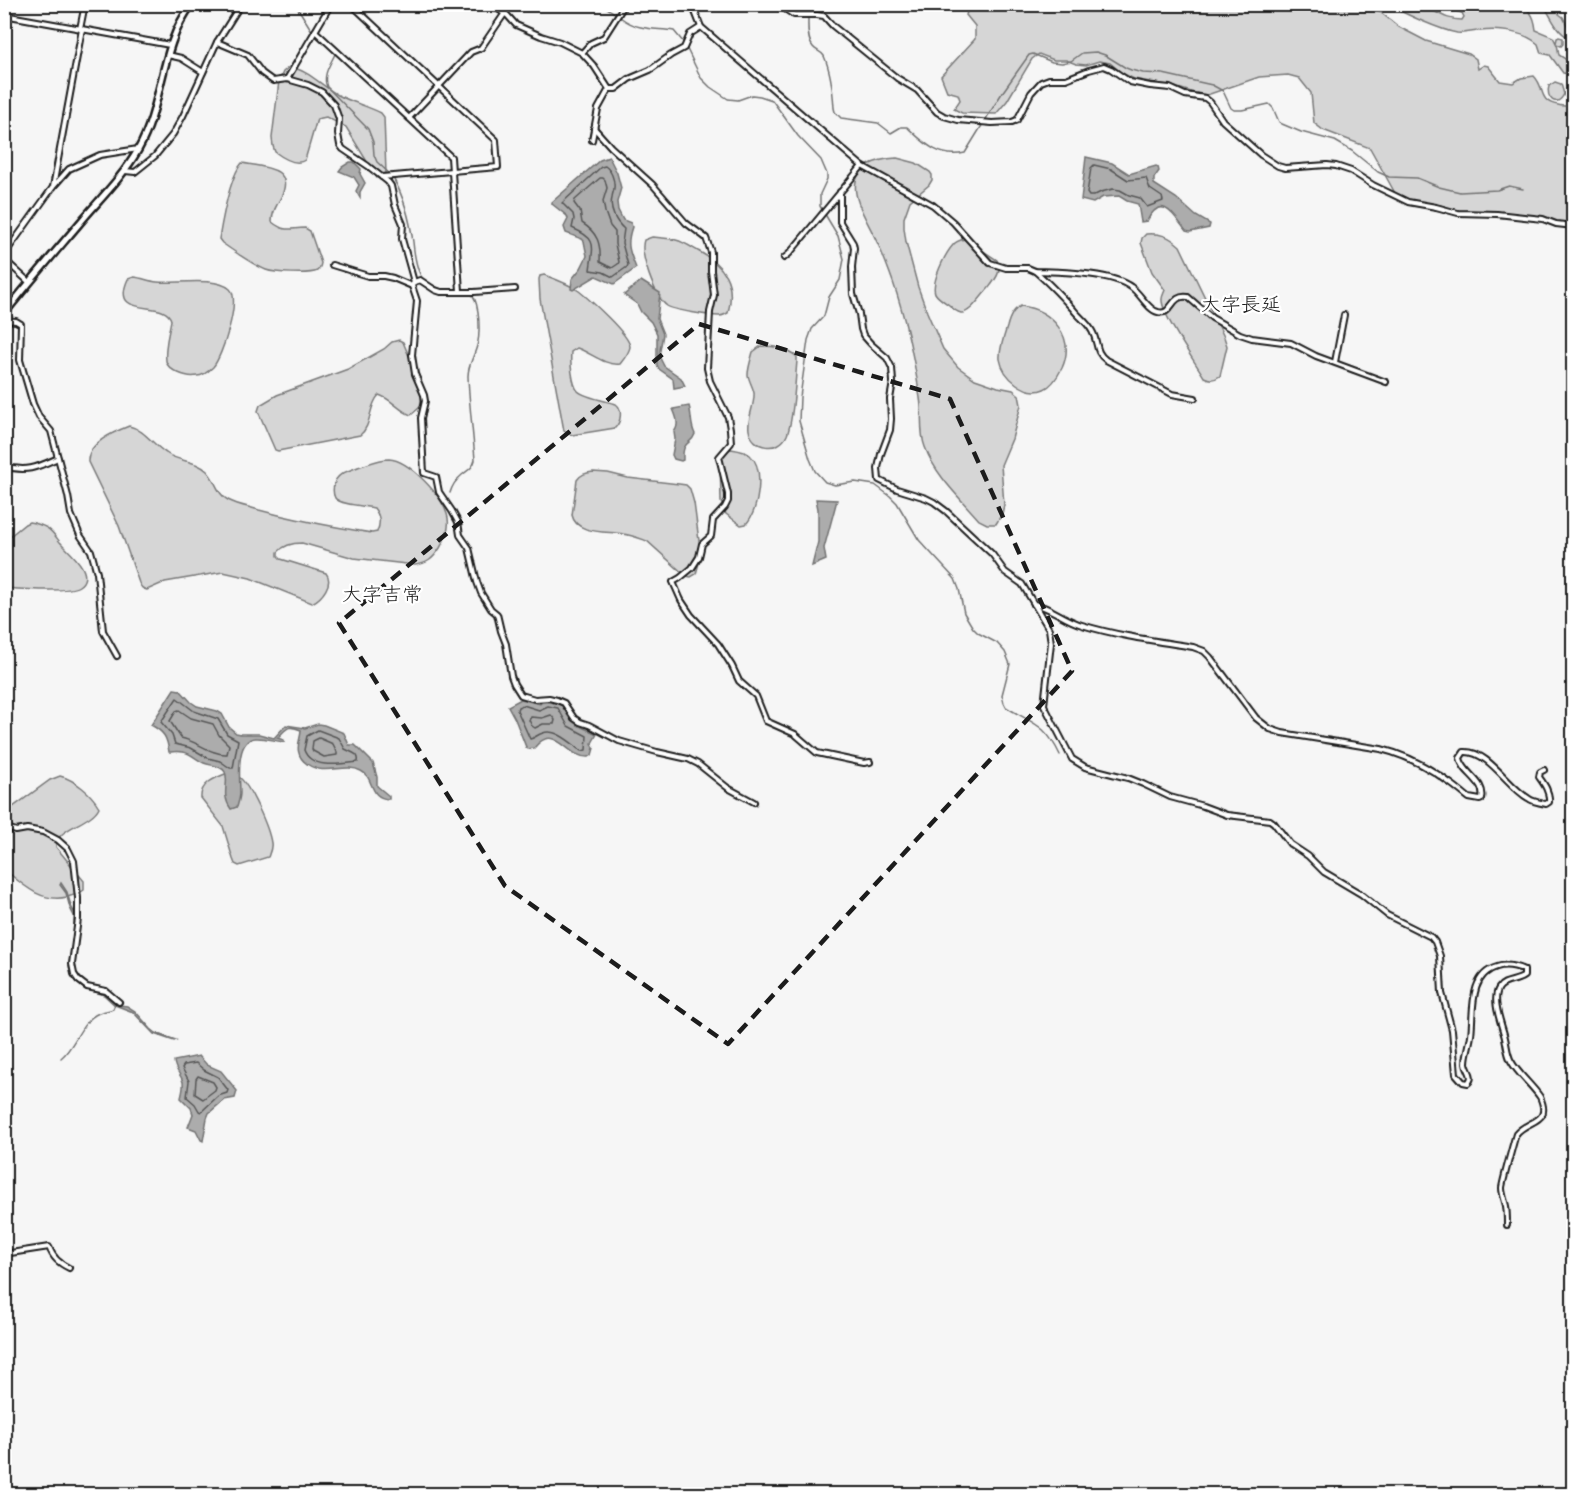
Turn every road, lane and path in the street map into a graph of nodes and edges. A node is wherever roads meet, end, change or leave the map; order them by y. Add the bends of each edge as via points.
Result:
1 (85, 4) edge
2 (192, 4) edge
3 (241, 4) edge
4 (331, 4) edge
5 (351, 4) edge
6 (626, 4) edge
7 (692, 4) edge
8 (777, 4) edge
9 (493, 5) edge
10 (505, 14) junction
11 (4, 15) edge
12 (701, 27) junction
13 (81, 29) junction
14 (315, 30) junction
15 (217, 42) junction
16 (170, 45) junction
17 (582, 53) junction
18 (168, 55) junction
19 (203, 72) junction
20 (287, 79) junction
21 (438, 86) junction
22 (609, 89) junction
23 (409, 118) junction
24 (594, 128) junction
25 (592, 140) dead end
26 (139, 148) junction
27 (862, 166) junction
28 (124, 171) junction
29 (452, 171) junction
30 (381, 177) junction
31 (53, 188) junction
32 (840, 192) junction
33 (1574, 226) edge
34 (4, 256) edge
35 (784, 258) dead end
36 (332, 265) dead end
37 (1035, 271) junction
38 (30, 282) junction
39 (413, 284) junction
40 (515, 289) dead end
41 (460, 291) junction
42 (4, 314) edge
43 (1344, 315) dead end
44 (4, 320) edge
45 (1335, 362) junction
46 (1386, 382) dead end
47 (1195, 398) dead end
48 (58, 458) junction
49 (4, 466) edge
50 (1033, 604) junction
51 (117, 657) dead end
52 (870, 762) dead end
53 (1544, 770) dead end
54 (754, 802) dead end
55 (4, 827) edge
56 (119, 1002) dead end
57 (1507, 1225) dead end
58 (4, 1254) edge
59 (69, 1268) dead end

1 - 13 street
2 - 16 street
3 - 15 street
4 - 14 street
5 - 21 street
6 - 17 street via 604,37
7 - 12 street
8 - 33 street via 794,15 824,16 897,78 917,90 937,112 958,120 1012,122 1041,82 1066,79 1104,66 1130,82 1205,98 1223,121 1278,166 1336,166 1408,202 1458,213 1543,219
9 - 10 street
10 - 17 street via 516,25
10 - 21 street via 481,48 471,52
11 - 13 street
12 - 22 street via 690,33 684,48 616,89
12 - 27 street
13 - 16 street
13 - 31 street
14 - 20 street
14 - 23 street
15 - 19 street
15 - 20 street via 248,55 273,81
16 - 18 street
17 - 22 street
18 - 19 street
18 - 26 street via 154,111
19 - 28 street via 165,146 135,172
20 - 30 street via 322,92 334,105 339,119 339,145
21 - 23 street
21 - 29 street via 496,140 498,167
22 - 24 street via 598,109
23 - 29 street via 451,157
24 - 25 street
24 - 52 street via 686,223 706,238 711,252 714,295 708,368 730,429 731,443 719,457 728,501 713,520 711,536 702,544 692,568 673,582 681,600 718,644 739,681 756,696 766,721 795,734 817,753
26 - 28 street
26 - 31 street via 100,155 69,169
27 - 32 street
27 - 37 street via 933,205 990,263
28 - 38 street
29 - 30 street
29 - 41 street
30 - 39 street via 391,186 403,224 402,239
31 - 34 street
32 - 35 street
32 - 50 street via 840,222 854,248 853,294 863,335 892,368 890,429 879,461 879,480 926,498 946,511 992,554 1005,572 1022,584
34 - 38 street
36 - 39 street
37 - 45 street via 1115,279 1131,287 1157,312 1167,311 1176,298 1185,296 1240,334 1292,344
37 - 47 street via 1088,324 1100,355 1106,360 1172,394
38 - 42 street
39 - 41 street via 420,280 441,292
39 - 54 street via 417,301 412,356 425,401 424,473 436,477 439,492 458,522 481,592 497,614 511,676 521,695 564,703 580,722 619,741 688,759
40 - 41 street
43 - 45 street
44 - 48 street via 21,324 20,360 33,404 51,431
45 - 46 street
48 - 49 street via 29,470
48 - 51 street via 71,514 92,551 103,631
50 - 53 street via 1102,631 1203,651 1256,718 1270,729 1396,753 1474,800 1482,799 1483,791 1462,765 1460,758 1464,752 1479,756 1522,795 1546,804 1550,799 1539,777
50 - 57 street via 1050,635 1044,705 1072,759 1085,767 1128,778 1170,797 1227,815 1270,820 1290,844 1324,872 1387,915 1431,937 1440,956 1456,1074 1463,1082 1472,1078 1466,1064 1476,987 1490,969 1500,966 1524,970 1522,979 1499,988 1497,1002 1510,1059 1540,1097 1543,1111 1542,1117 1515,1135 1502,1187
55 - 56 street via 43,832 68,849 74,861 78,898 74,974 87,987 106,991
58 - 59 street via 49,1247 53,1257

